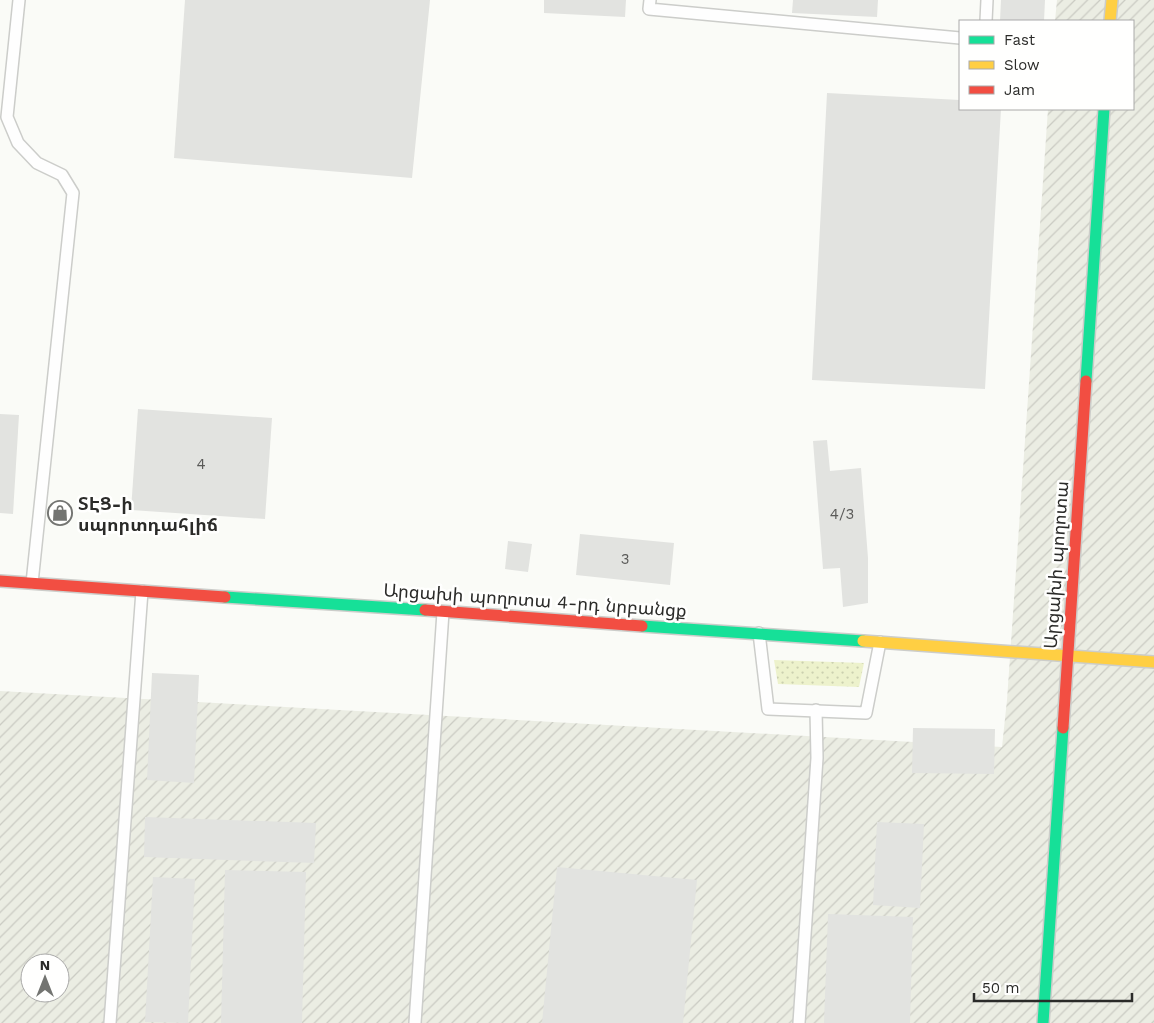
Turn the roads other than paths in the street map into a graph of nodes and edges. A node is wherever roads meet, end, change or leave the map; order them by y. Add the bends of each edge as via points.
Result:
1 (19, 0) edge
2 (650, 0) edge
3 (987, 0) edge
4 (1112, 0) edge
5 (986, 20) edge
6 (1110, 20) edge
7 (959, 38) edge
8 (1104, 110) edge
9 (0, 581) edge
10 (32, 583) junction
11 (142, 591) junction
12 (443, 612) junction
13 (759, 633) junction
14 (880, 642) junction
15 (1067, 654) junction
16 (1154, 662) edge
17 (816, 710) junction
18 (110, 1023) edge
19 (416, 1023) edge
20 (799, 1023) edge
21 (1043, 1023) edge

1 - 10 lane via 7,117 18,143 37,163 62,175 74,193
2 - 7 lane via 649,9
3 - 5 lane
4 - 6 street
8 - 15 street, Արցախի պողոտա
9 - 10 street, Արցախի պողոտա 4-րդ նրբանցք
10 - 11 street, Արցախի պողոտա 4-րդ նրբանցք
11 - 12 street, Արցախի պողոտա 4-րդ նրբանցք
11 - 18 lane
12 - 13 street, Արցախի պողոտա 4-րդ նրբանցք
12 - 19 lane
13 - 14 street, Արցախի պողոտա 4-րդ նրբանցք
13 - 17 lane via 768,709
14 - 15 street, Արցախի պողոտա 4-րդ նրբանցք
14 - 17 lane via 866,712
15 - 16 street, Արցախի պողոտա 4-րդ նրբանցք
15 - 21 street, Արցախի պողոտա
17 - 20 lane via 817,758

